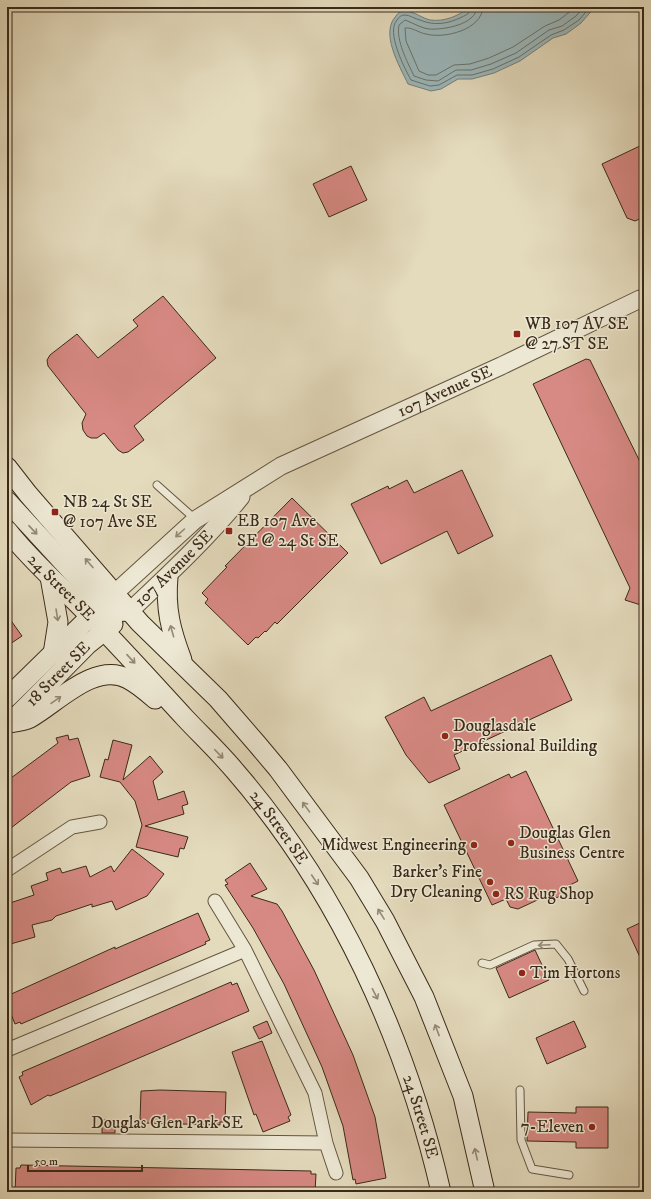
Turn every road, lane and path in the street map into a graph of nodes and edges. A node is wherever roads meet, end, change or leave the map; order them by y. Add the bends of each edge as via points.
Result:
1 (643, 302) edge
2 (7, 467) edge
3 (156, 486) dead end
4 (247, 488) junction
5 (7, 501) edge
6 (195, 520) junction
7 (7, 530) edge
8 (50, 577) junction
9 (168, 577) junction
10 (103, 605) junction
11 (130, 611) junction
12 (104, 631) junction
13 (53, 654) junction
14 (185, 667) junction
15 (7, 698) edge
16 (8, 724) edge
17 (195, 728) junction
18 (100, 822) dead end
19 (7, 870) edge
20 (215, 901) dead end
21 (246, 950) junction
22 (482, 963) dead end
23 (584, 991) dead end
24 (7, 1050) edge
25 (520, 1090) dead end
26 (7, 1140) edge
27 (326, 1143) junction
28 (434, 1165) junction
29 (336, 1173) dead end
30 (569, 1175) dead end
31 (428, 1192) edge
32 (441, 1192) edge
33 (485, 1192) edge

1 - 4 street, 107 Avenue SE via 281,466
10 -> 2 main road, 24 Street SE
3 - 6 lane
4 - 6 street, 107 Avenue SE
4 - 9 street, 107 Avenue SE via 219,524
5 -> 10 main road
6 -> 10 street, 107 Avenue SE
7 - 8 main road, 24 Street SE
8 - 10 main road, 24 Street SE
8 -> 13 main road via 58,622
9 - 11 street, 107 Avenue SE
14 -> 9 main road via 171,630 167,606
10 - 11 main road, 24 Street SE
10 - 12 main road, 24 Street SE
10 - 13 main road, 18 Street SE
11 - 12 main road, 18 Street SE
11 - 14 main road, 24 Street SE
12 - 16 main road, 18 Street SE
12 -> 17 main road, 24 Street SE
13 - 15 main road, 18 Street SE
33 -> 14 main road, 24 Street SE via 463,1096 424,997 385,921 358,878 278,769 218,699
16 -> 17 main road via 28,719 78,684 102,675 114,675 127,678
17 -> 28 main road, 24 Street SE via 265,806 327,898 379,1000 412,1090
18 - 19 street via 72,826
20 - 21 street
21 - 24 street
21 - 27 street via 315,1093
23 -> 22 lane via 568,959 556,944 534,945 490,965
25 - 30 lane via 521,1140 532,1169
26 - 27 street, Douglas Glen Park SE
27 - 29 street
28 - 31 main road
28 - 32 main road, 24 Street SE

